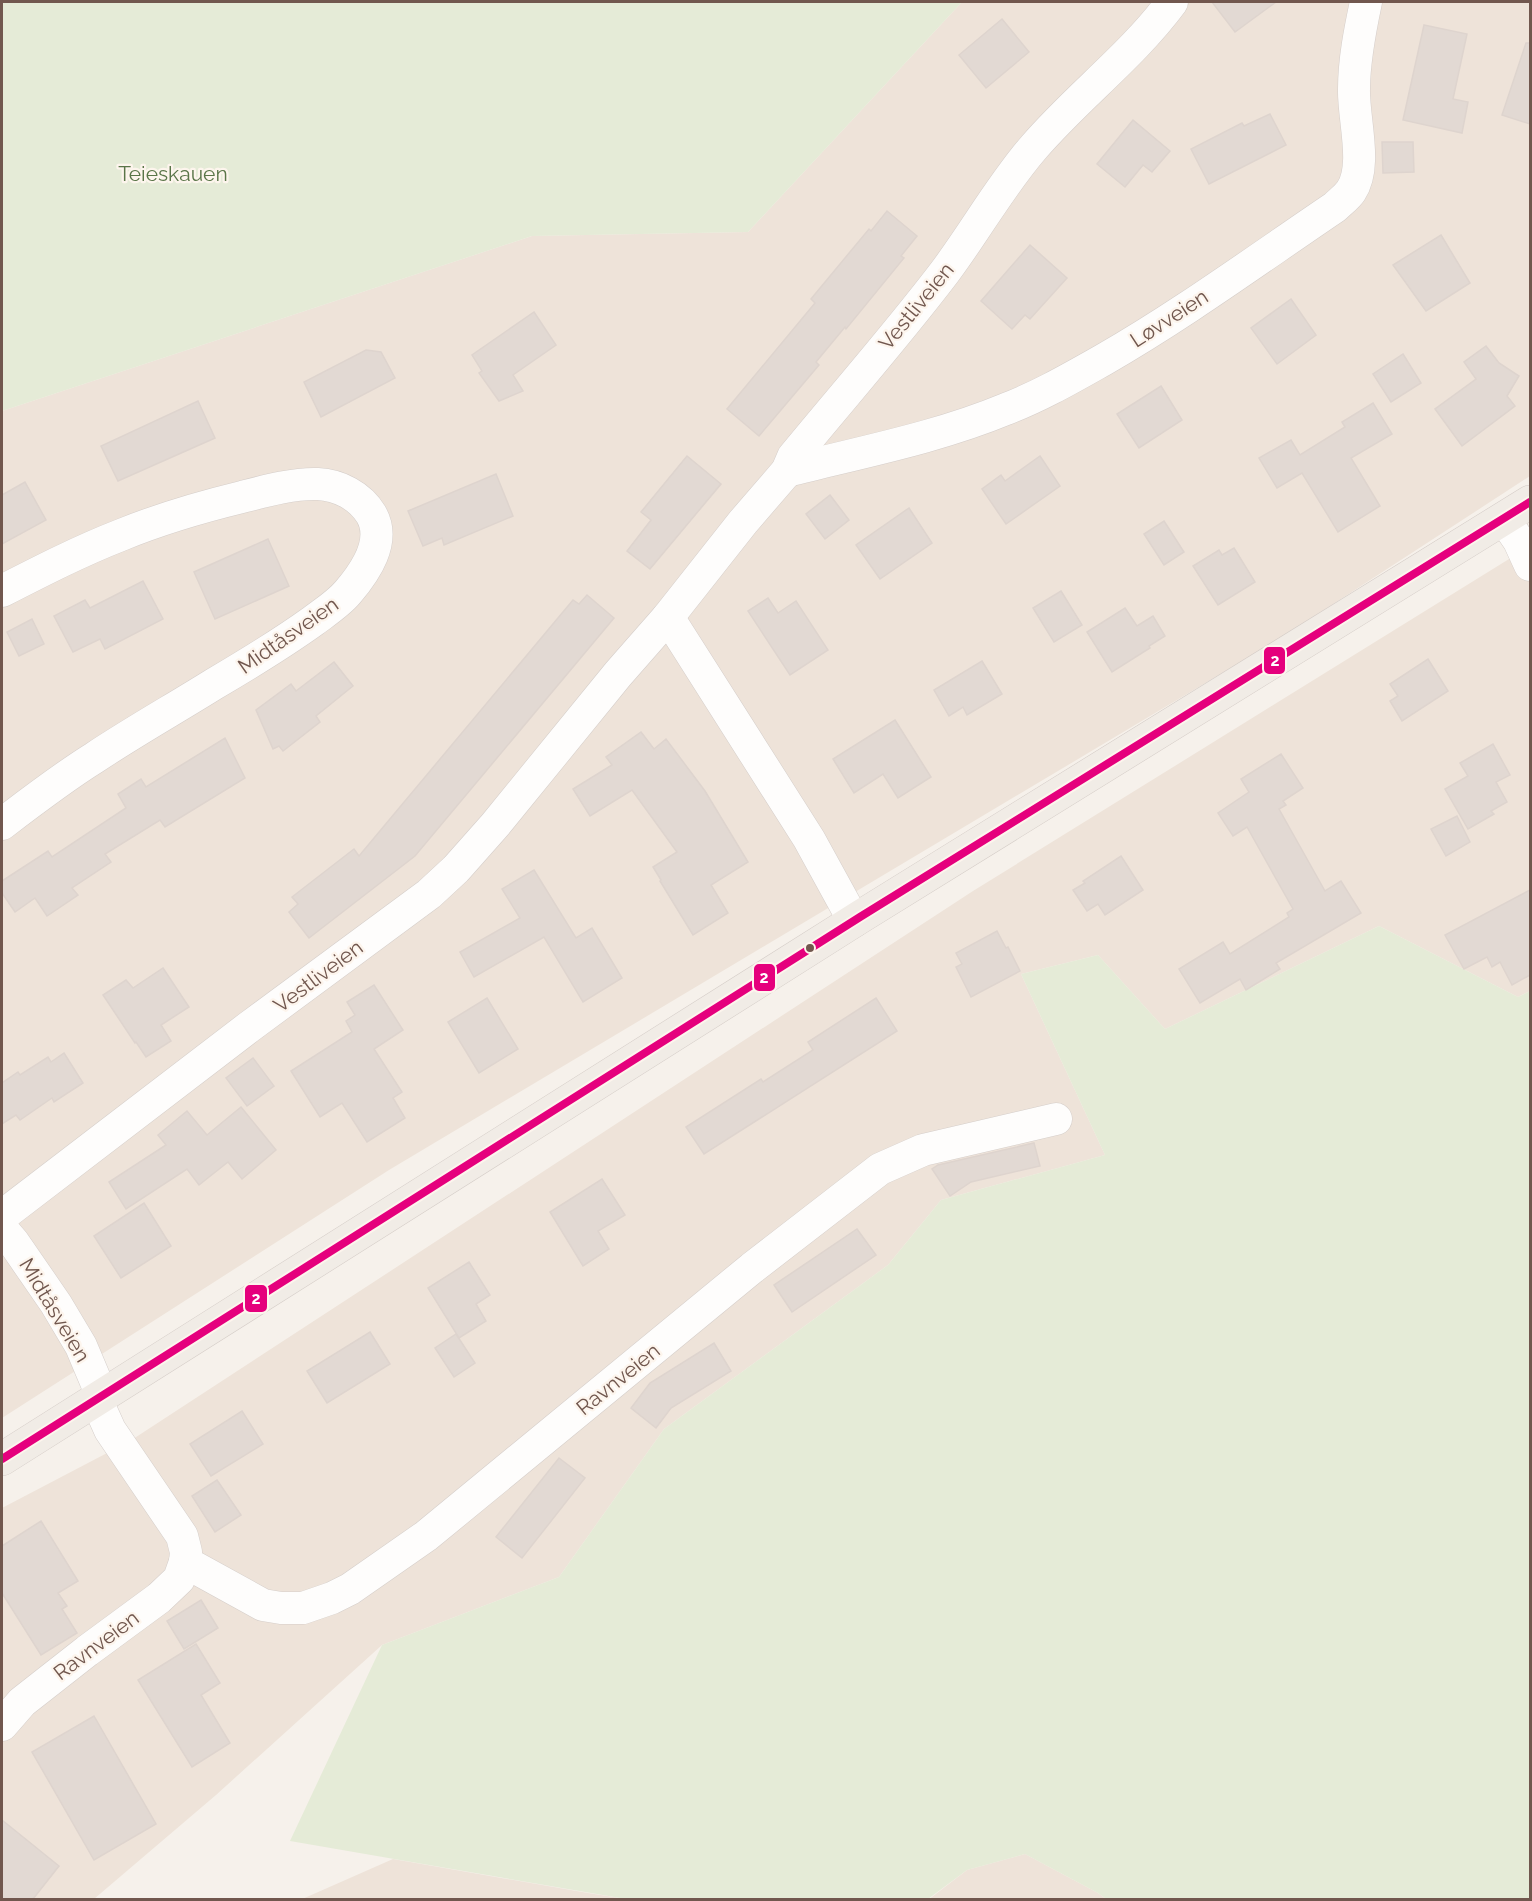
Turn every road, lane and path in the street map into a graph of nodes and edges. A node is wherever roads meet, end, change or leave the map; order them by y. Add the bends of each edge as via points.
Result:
1 (1172, 2) edge
2 (1366, 2) edge
3 (787, 471) junction
4 (1517, 510) edge
5 (1530, 565) edge
6 (2, 591) edge
7 (668, 617) junction
8 (2, 824) edge
9 (855, 921) junction
10 (1056, 1119) dead end
11 (2, 1216) edge
12 (2, 1229) edge
13 (98, 1397) junction
14 (2, 1459) edge
15 (185, 1562) junction
16 (2, 1725) edge

1 - 3 street, Vestliveien via 1156,24 1032,149 944,273 793,457
2 - 3 street, Løvveien via 1353,90 1359,146 1356,181 1351,192 1335,207 1139,339 1054,388 963,426
3 - 7 street, Vestliveien
4 - 5 street via 1522,548
4 - 9 main road
6 - 8 street, Midtåsveien via 154,522 277,488 317,484 342,489 367,509 375,526 375,543 365,571 329,609 281,644 92,758
7 - 9 street via 809,839
7 - 11 street, Vestliveien via 495,825 429,894
9 - 13 main road
10 - 15 street, Ravnveien via 923,1150 880,1169 752,1268 426,1536 332,1599 303,1608 263,1605
12 - 13 street, Midtåsveien via 56,1304 81,1347 97,1384
13 - 14 main road
13 - 15 street via 110,1430 182,1536
15 - 16 street, Ravnveien via 179,1579 159,1598 22,1702

